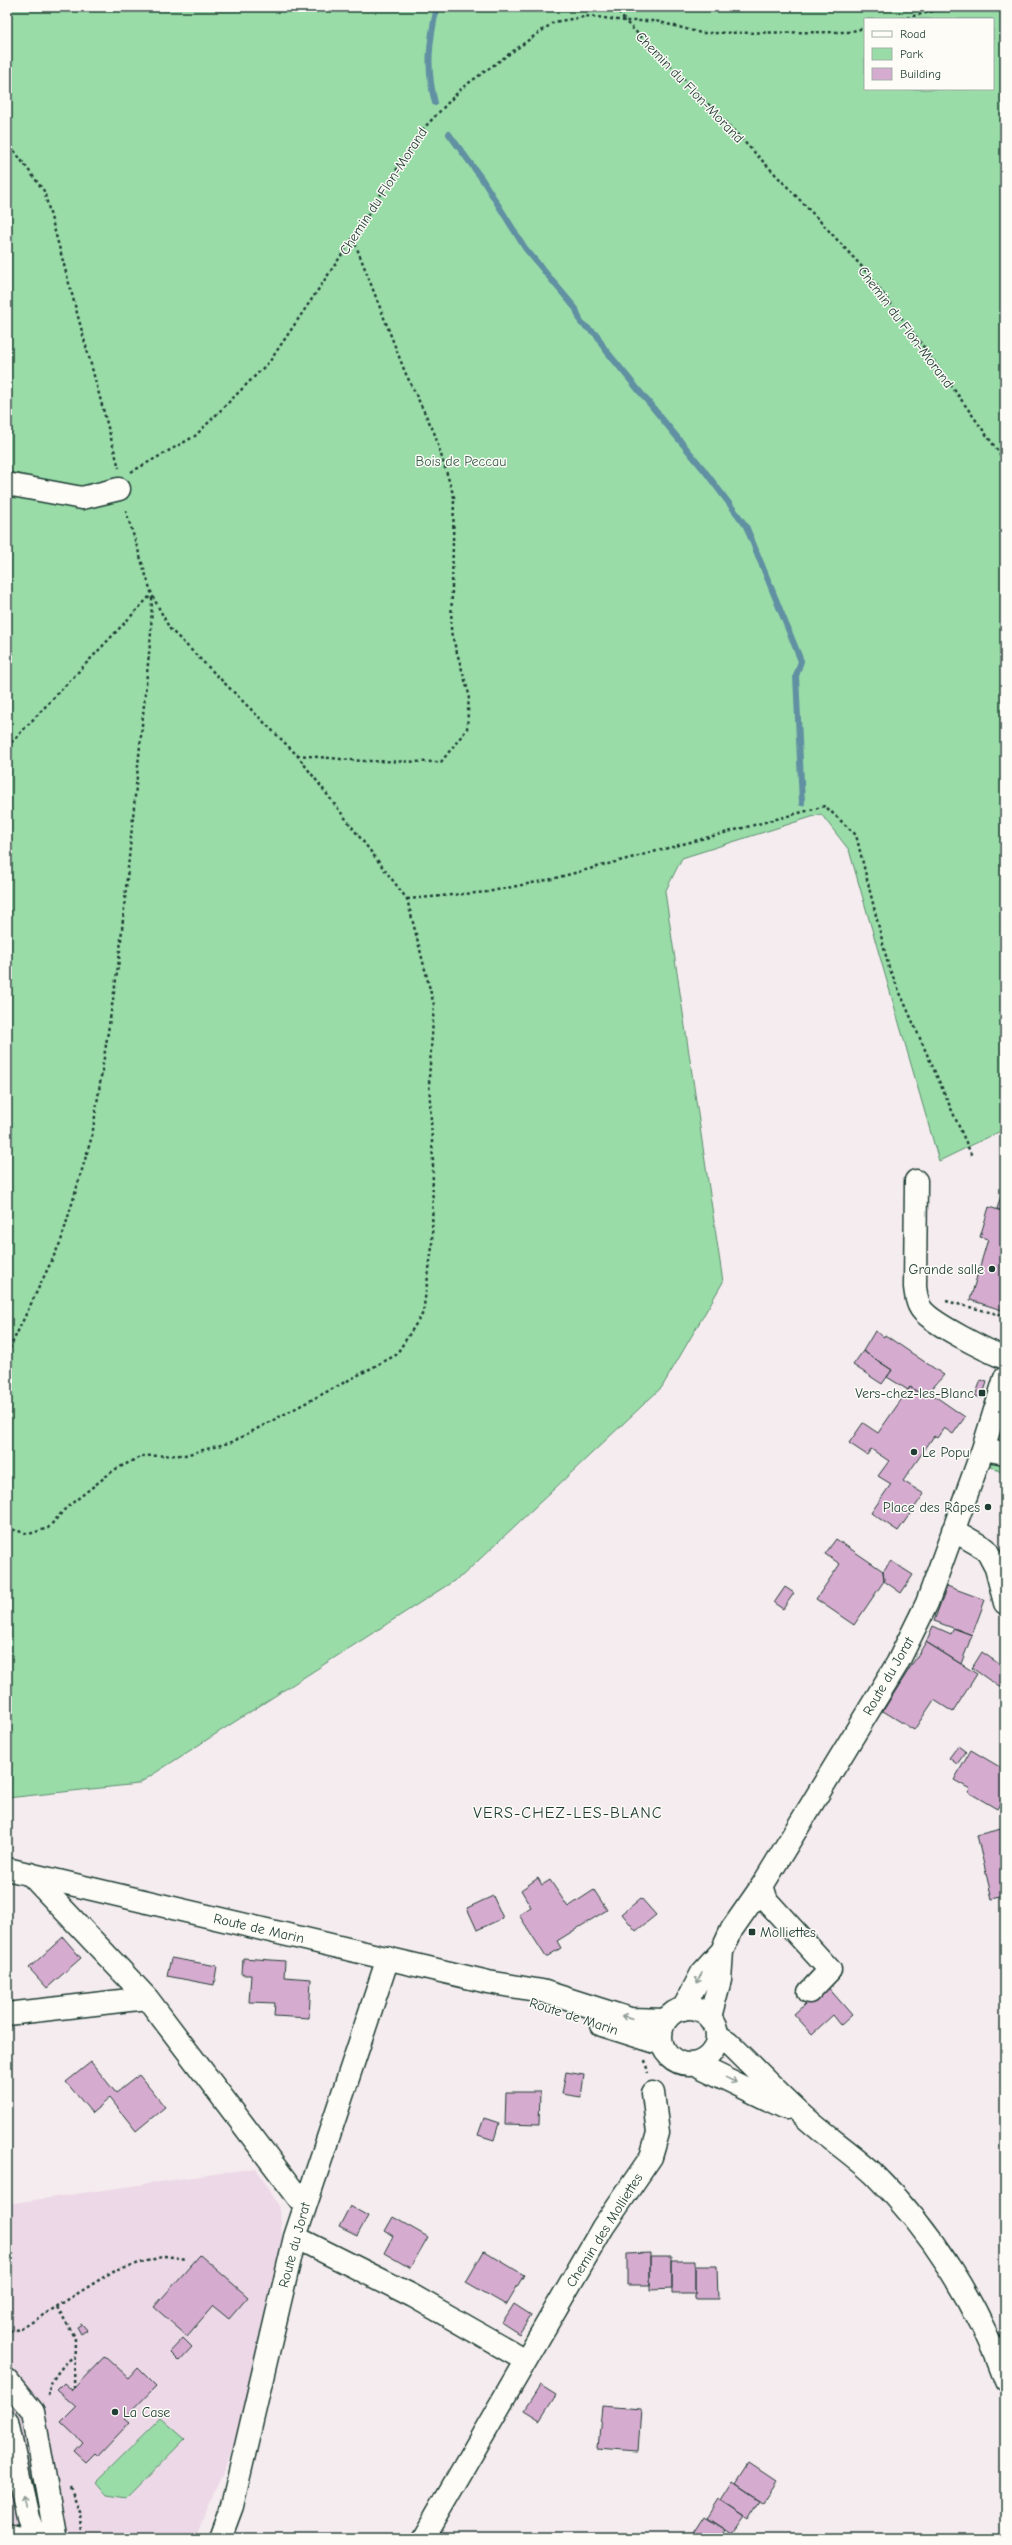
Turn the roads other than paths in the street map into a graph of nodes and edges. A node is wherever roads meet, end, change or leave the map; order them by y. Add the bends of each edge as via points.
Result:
1 (122, 478) road end
2 (7, 484) edge
3 (916, 1181) dead end
4 (1005, 1358) edge
5 (1005, 1378) edge
6 (983, 1449) junction
7 (1005, 1453) edge
8 (954, 1530) junction
9 (1005, 1603) edge
10 (7, 1869) edge
11 (30, 1874) junction
12 (762, 1886) junction
13 (722, 1951) junction
14 (388, 1958) junction
15 (488, 1982) junction
16 (810, 1992) dead end
17 (147, 1998) junction
18 (7, 2014) edge
19 (674, 2014) junction
20 (714, 2026) junction
21 (662, 2044) junction
22 (695, 2064) junction
23 (653, 2093) road end
24 (807, 2119) junction
25 (304, 2205) junction
26 (295, 2237) junction
27 (525, 2360) junction
28 (7, 2380) edge
29 (1005, 2380) edge
30 (7, 2422) edge
31 (7, 2535) edge
32 (46, 2536) edge
33 (19, 2538) edge
34 (220, 2538) edge
35 (423, 2538) edge

1 - 2 street via 82,498
3 - 4 street via 915,1287 918,1304 931,1319
5 - 6 street, Route du Jorat
6 - 7 street
6 - 8 street, Route du Jorat
8 - 9 street via 986,1549 996,1568
8 - 12 street, Route du Jorat via 927,1603 897,1664
10 - 11 street, Route de Marin
11 - 14 street, Route de Marin
11 - 17 street
12 - 13 street, Route du Jorat via 732,1929
12 - 16 street via 767,1901 830,1970
13 -> 19 street, Route du Jorat via 702,1973
13 - 20 street, Route du Jorat
14 - 15 street, Route de Marin
14 - 25 street, Route du Jorat
19 -> 15 street, Route de Marin via 630,2019 542,1991
15 - 21 street, Route de Marin via 534,2004
17 - 18 street
17 - 25 street
19 - 20 street via 698,2009
19 - 21 street via 662,2028
20 - 22 street via 712,2054
20 - 24 street
21 - 22 street via 669,2055 678,2062
22 -> 24 street
23 - 27 street, Chemin des Molliettes via 658,2133 651,2157 603,2227
24 - 29 street via 874,2175 938,2250 987,2334
25 - 26 street, Route du Jorat
26 - 27 street via 413,2296
26 - 34 street, Route du Jorat via 232,2506
27 - 35 street, Chemin des Molliettes
28 - 32 street via 33,2412
32 -> 30 street via 28,2518
31 - 33 street

